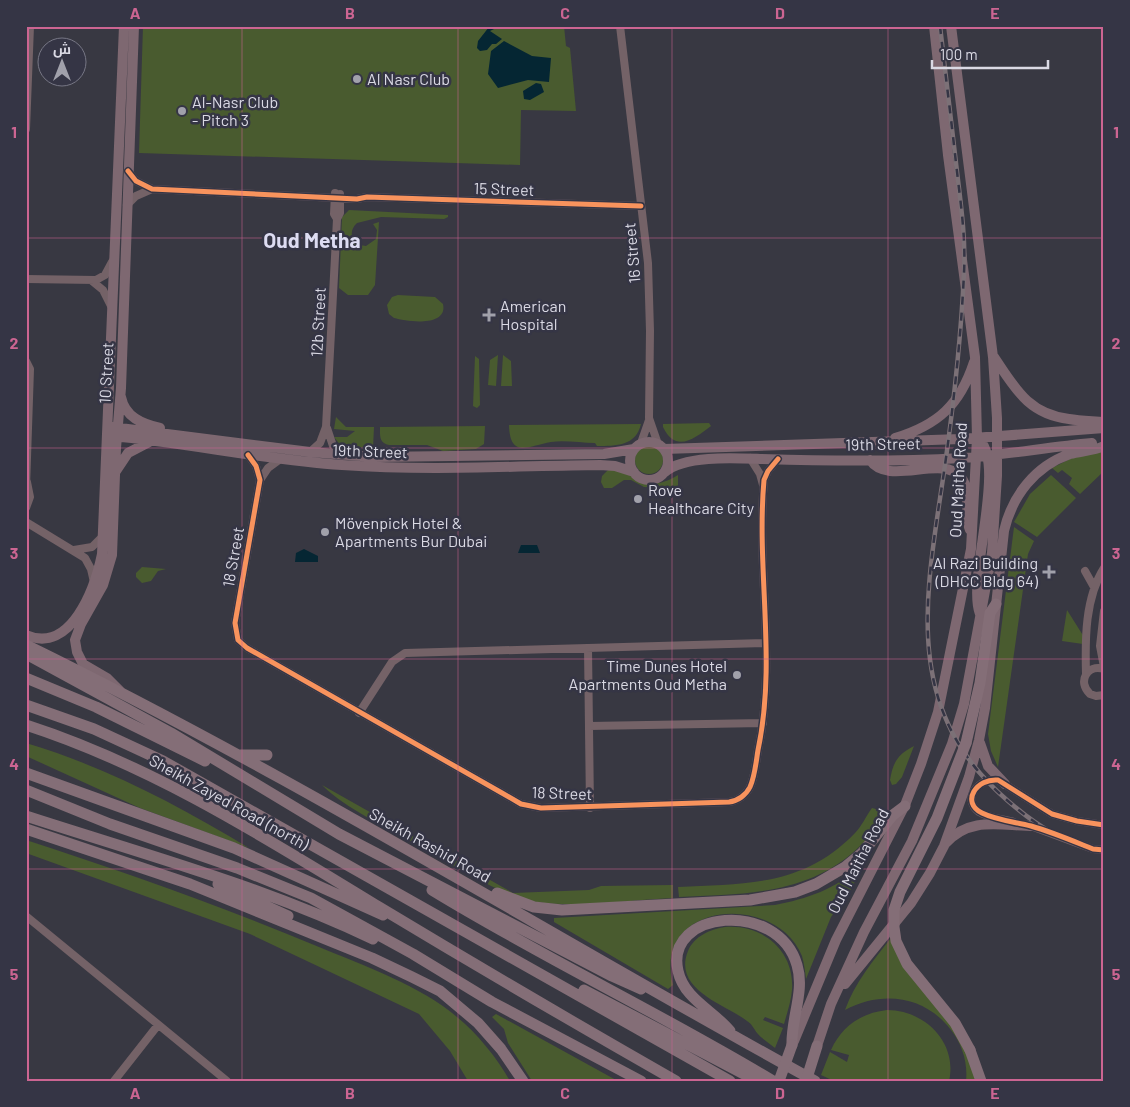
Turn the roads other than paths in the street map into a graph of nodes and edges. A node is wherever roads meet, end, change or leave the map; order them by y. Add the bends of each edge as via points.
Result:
1 (30, 26) edge
2 (124, 26) edge
3 (134, 26) edge
4 (620, 26) edge
5 (934, 26) edge
6 (951, 26) edge
7 (28, 45) edge
8 (26, 129) edge
9 (128, 171) junction
10 (152, 189) junction
11 (338, 196) junction
12 (127, 205) junction
13 (641, 206) junction
14 (114, 258) junction
15 (26, 279) edge
16 (92, 281) junction
17 (112, 309) junction
18 (976, 357) junction
19 (993, 357) junction
20 (26, 361) edge
21 (121, 393) junction
22 (649, 418) junction
23 (1104, 422) edge
24 (326, 427) junction
25 (1104, 428) edge
26 (112, 431) junction
27 (997, 437) junction
28 (977, 438) junction
29 (196, 439) junction
30 (152, 441) junction
31 (884, 441) junction
32 (1104, 444) edge
33 (637, 446) junction
34 (661, 446) junction
35 (310, 452) junction
36 (342, 454) junction
37 (248, 455) junction
38 (992, 455) junction
39 (976, 456) junction
40 (750, 458) junction
41 (778, 459) junction
42 (280, 460) junction
43 (870, 460) junction
44 (634, 472) junction
45 (665, 472) junction
46 (115, 474) junction
47 (260, 480) junction
48 (27, 485) edge
49 (764, 486) junction
50 (26, 508) edge
51 (26, 522) edge
52 (972, 533) junction
53 (104, 535) junction
54 (74, 550) junction
55 (1104, 568) edge
56 (1085, 571) dead end
57 (94, 582) junction
58 (1094, 587) junction
59 (996, 604) junction
60 (1104, 611) edge
61 (26, 635) edge
62 (766, 643) junction
63 (26, 645) edge
64 (588, 648) junction
65 (26, 654) edge
66 (1104, 668) edge
67 (1086, 674) junction
68 (26, 678) edge
69 (120, 691) junction
70 (1102, 696) edge
71 (26, 705) edge
72 (359, 713) junction
73 (763, 723) junction
74 (26, 726) edge
75 (589, 726) junction
76 (979, 740) junction
77 (236, 755) junction
78 (268, 755) dead end
79 (26, 764) edge
80 (235, 771) junction
81 (26, 773) edge
82 (1005, 784) junction
83 (26, 789) edge
84 (92, 798) junction
85 (905, 806) junction
86 (590, 808) junction
87 (26, 816) edge
88 (1104, 824) edge
89 (1033, 826) junction
90 (26, 829) edge
91 (944, 846) junction
92 (1104, 850) edge
93 (166, 862) junction
94 (426, 862) junction
95 (403, 867) junction
96 (26, 916) edge
97 (408, 924) junction
98 (372, 958) junction
99 (547, 976) junction
100 (473, 991) junction
101 (662, 995) junction
102 (831, 1004) junction
103 (158, 1025) junction
104 (735, 1038) junction
105 (792, 1045) junction
106 (817, 1046) joint
107 (114, 1081) edge
108 (227, 1081) edge
109 (523, 1081) edge
110 (641, 1081) edge
111 (676, 1081) edge
112 (730, 1081) edge
113 (757, 1081) edge
114 (773, 1081) edge
115 (779, 1081) edge
116 (806, 1081) edge
117 (815, 1081) edge
118 (981, 1081) edge

1 - 7 street
2 - 14 main road, 10 Street
3 - 9 main road, 10 Street
4 - 13 street, 16 Street
5 - 18 main road, Oud Maitha Road
6 - 19 main road
7 - 8 street
9 - 10 street via 136,181
9 - 12 main road, 10 Street
10 - 11 street, 15 Street
10 - 12 street via 136,196
11 - 13 street, 15 Street via 360,194 367,197
11 - 24 street, 12b Street via 334,214 337,219
12 - 21 main road, 10 Street
13 - 22 street, 16 Street via 649,298
14 - 16 street via 105,275
14 - 17 main road, 10 Street
15 - 16 street
16 - 17 street via 107,295
17 - 26 main road, 10 Street
18 - 28 main road, Oud Maitha Road
18 - 31 main road via 963,391 945,413 915,430
19 - 23 main road via 1016,391 1031,405 1054,416
19 - 27 main road
20 - 48 street via 30,369
21 - 26 main road, 10 Street
21 - 29 main road via 124,407 140,422 185,433
22 - 33 street, 16 Street
22 - 34 street, 16 Street
24 - 35 street, 12b Street via 320,443
24 - 36 street, 12b Street via 332,446
25 - 27 main road, 19th Street
26 - 29 main road, 19th Street
26 - 30 main road, 19th Street
26 - 46 main road, 10 Street
26 - 53 main road, 10 Street
27 - 28 main road, 19th Street
27 - 38 main road
28 - 31 main road, 19th Street
28 - 38 main road
28 - 39 main road, Oud Maitha Road
29 - 35 main road, 19th Street
30 - 37 main road, 19th Street
30 - 46 main road via 128,453
31 - 34 main road, 19th Street via 781,447
32 - 38 main road, 19th Street
32 - 59 main road via 1058,460 1032,478 1016,497 1004,531
33 - 34 main road via 651,442
33 - 36 main road, 19th Street via 611,454 485,457
33 - 44 main road via 630,461
34 - 45 main road via 668,460
35 - 36 main road, 19th Street
37 - 42 main road, 19th Street
37 - 47 street
38 - 39 main road, 19th Street
38 - 102 main road via 994,540 964,704 941,773 912,841
39 - 43 main road, 19th Street
39 - 52 main road, Oud Maitha Road
40 - 41 main road, 19th Street
40 - 45 main road, 19th Street via 685,462
40 - 49 street, 18 Street
41 - 43 main road, 19th Street
41 - 49 street, 18 Street via 766,475
42 - 44 main road, 19th Street via 413,468 609,465
42 - 47 street via 268,468
43 - 52 main road via 884,470 944,469 957,474 965,486 967,520
44 - 45 main road via 647,480
46 - 69 main road, 10 Street via 112,555 103,585 79,628 76,646 83,664 107,678
47 - 72 street, 18 Street via 239,598 236,634 247,648
48 - 50 street via 30,497
49 - 62 street, 18 Street
51 - 54 street
52 - 85 main road, Oud Maitha Road via 938,712
53 - 54 street via 92,547
53 - 57 main road, 10 Street
54 - 57 street via 89,564
55 - 58 street
56 - 58 street
57 - 61 main road, 10 Street via 65,632 50,639 34,639
58 - 67 street via 1086,638
59 - 76 main road
59 - 118 highway, bridge via 990,613 980,683 966,742 937,818 894,910 896,941 907,964 955,1023 970,1050
60 - 66 street via 1100,646
62 - 64 street
62 - 73 street, 18 Street
63 - 69 highway, Sheikh Rashid Road
64 - 72 street via 405,653 392,662
64 - 75 street
65 - 80 highway
66 - 67 street via 1093,669
67 - 70 street via 1085,689 1093,695
68 - 80 highway via 126,721 204,760
69 - 77 highway, Sheikh Rashid Road
71 - 99 highway via 94,729 140,750
72 - 86 street, 18 Street via 521,804 541,808
73 - 75 street
73 - 86 street, 18 Street via 750,787 737,800
74 - 97 highway, Sheikh Zayed Road (north) via 84,746 175,788
75 - 86 street
76 - 82 main road via 988,766
76 - 91 main road
77 - 78 highway
77 - 94 highway, Sheikh Rashid Road
79 - 84 highway
80 - 95 highway via 312,819
81 - 84 highway
82 - 88 street via 1052,814
82 - 89 street via 989,779 981,782 972,797 974,806 979,812
83 - 100 highway via 125,830 237,868 311,898
84 - 97 highway via 234,848 362,907
85 - 94 highway via 862,853 836,873 805,888 761,899 543,909 511,900
85 - 105 main road, Oud Maitha Road via 839,934
87 - 93 highway
89 - 91 main road via 967,826
89 - 92 street
90 - 98 highway via 174,878
91 - 102 main road via 911,903
93 - 98 highway via 351,945
93 - 100 highway via 237,884 337,923
94 - 101 highway, Sheikh Rashid Road
95 - 101 highway via 624,982
95 - 114 highway via 443,896 690,1031
96 - 103 street
97 - 111 highway
98 - 109 highway via 440,991 466,1012 501,1049
99 - 112 highway
99 - 113 highway via 595,995
100 - 110 highway
101 - 104 highway, Sheikh Rashid Road
102 - 106 main road
103 - 107 street
103 - 108 street
104 - 105 highway via 689,993 677,966 681,946 692,933 711,922 734,919 750,921 771,930 796,960 800,987 792,1025
104 - 117 highway, Sheikh Rashid Road
105 - 115 highway, Oud Maitha Road, bridge
106 - 116 highway, bridge

